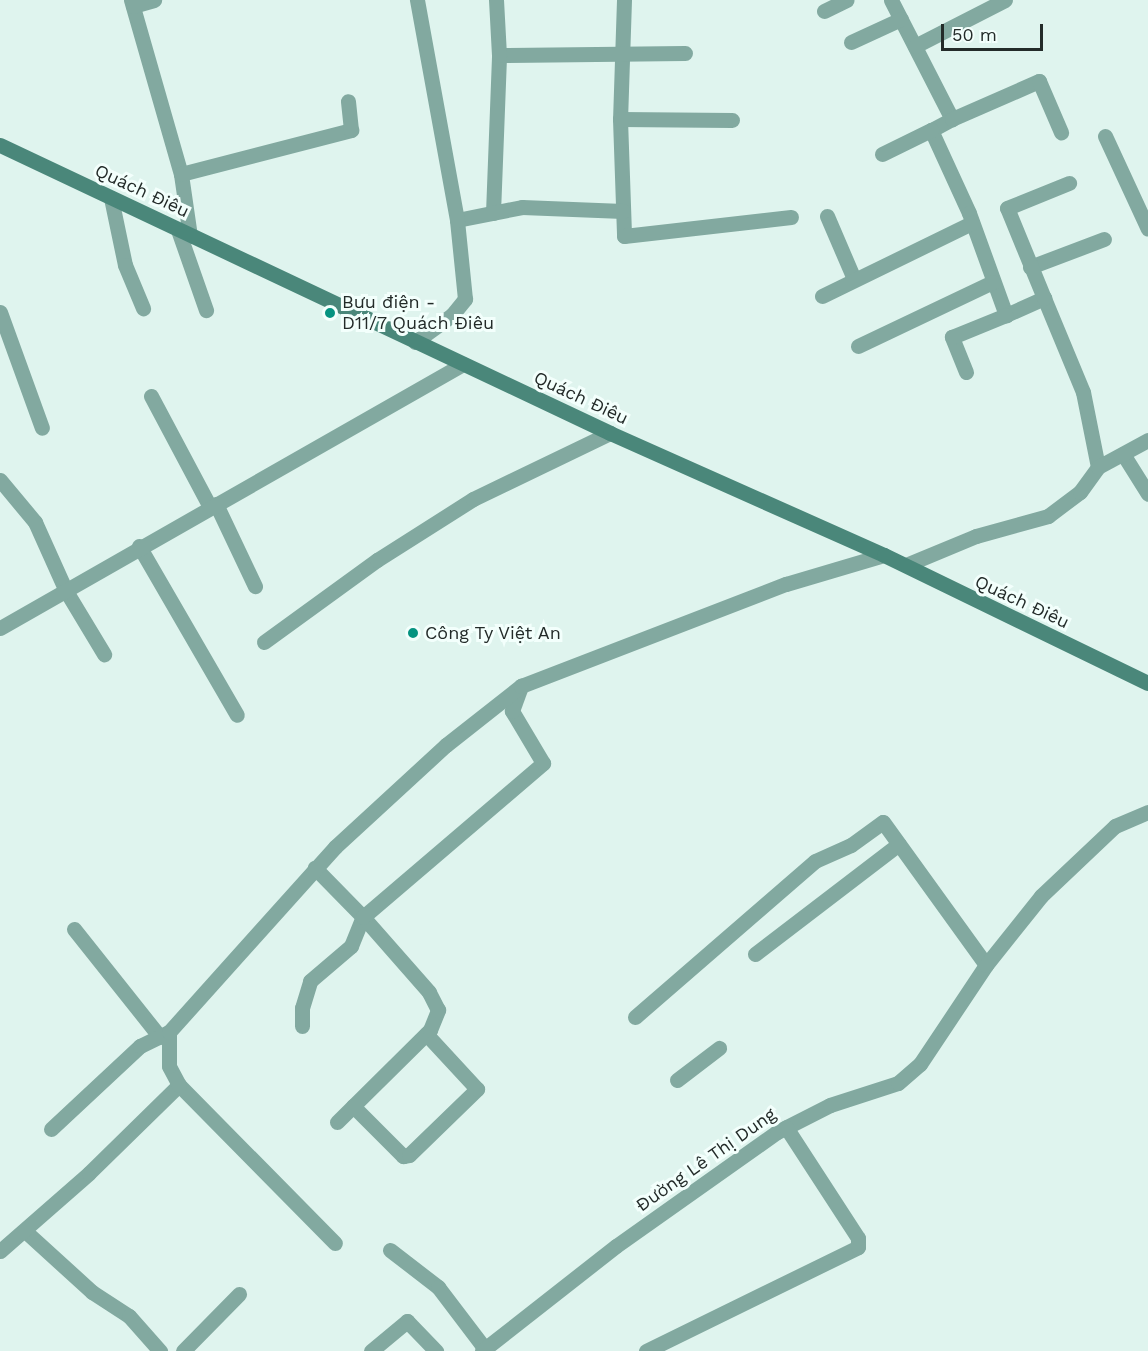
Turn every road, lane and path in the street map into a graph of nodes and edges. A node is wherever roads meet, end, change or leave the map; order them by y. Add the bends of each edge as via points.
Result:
1 (154, 0) edge
2 (417, 0) edge
3 (496, 0) edge
4 (624, 0) edge
5 (847, 0) edge
6 (891, 0) edge
7 (1005, 0) edge
8 (132, 3) edge
9 (824, 11) dead end
10 (901, 19) junction
11 (851, 42) dead end
12 (915, 46) junction
13 (685, 53) dead end
14 (625, 54) junction
15 (499, 55) junction
16 (348, 101) dead end
17 (620, 119) junction
18 (952, 119) junction
19 (732, 120) dead end
20 (931, 129) junction
21 (1060, 132) dead end
22 (1105, 136) dead end
23 (0, 145) edge
24 (882, 154) dead end
25 (181, 174) junction
26 (1069, 183) dead end
27 (111, 198) junction
28 (623, 211) junction
29 (493, 213) junction
30 (827, 216) dead end
31 (791, 217) dead end
32 (457, 220) junction
33 (972, 223) junction
34 (1148, 229) edge
35 (184, 233) junction
36 (1104, 239) dead end
37 (1030, 267) junction
38 (854, 279) junction
39 (993, 282) junction
40 (822, 297) dead end
41 (1044, 298) junction
42 (143, 308) dead end
43 (206, 310) dead end
44 (0, 312) edge
45 (1006, 315) junction
46 (415, 342) junction
47 (858, 346) dead end
48 (463, 364) junction
49 (966, 372) dead end
50 (151, 396) dead end
51 (42, 428) dead end
52 (610, 433) junction
53 (1148, 440) edge
54 (1123, 454) junction
55 (1098, 467) junction
56 (0, 480) edge
57 (1148, 494) edge
58 (213, 506) junction
59 (140, 546) junction
60 (884, 555) junction
61 (906, 565) junction
62 (255, 586) dead end
63 (66, 591) junction
64 (0, 628) edge
65 (264, 642) dead end
66 (104, 654) dead end
67 (1148, 683) edge
68 (521, 686) junction
69 (237, 715) dead end
70 (1147, 814) edge
71 (899, 844) junction
72 (315, 868) junction
73 (363, 917) junction
74 (74, 929) dead end
75 (755, 954) dead end
76 (986, 965) junction
77 (636, 1017) dead end
78 (302, 1026) dead end
79 (426, 1034) junction
80 (165, 1035) junction
81 (719, 1048) dead end
82 (677, 1080) dead end
83 (179, 1085) junction
84 (353, 1106) junction
85 (338, 1122) dead end
86 (786, 1127) junction
87 (51, 1129) dead end
88 (25, 1231) junction
89 (336, 1243) dead end
90 (390, 1250) dead end
91 (0, 1251) edge
92 (239, 1294) dead end
93 (198, 1345) edge
94 (484, 1350) edge
95 (160, 1351) edge
96 (183, 1351) edge
97 (371, 1351) edge
98 (436, 1351) edge
99 (646, 1351) edge

1 - 8 street
2 - 32 street
3 - 15 street
4 - 14 street
5 - 9 street
6 - 10 street
7 - 12 street
8 - 25 street
10 - 11 street
10 - 12 street
12 - 18 street
13 - 14 street
14 - 15 street
14 - 17 street
15 - 29 street
16 - 25 street via 351,130
17 - 19 street
17 - 28 street
18 - 20 street
18 - 21 street via 1039,81
20 - 24 street
20 - 33 street
22 - 34 street
23 - 27 main road, Quách Điêu
25 - 35 street
26 - 37 street via 1007,208
27 - 35 main road, Quách Điêu
27 - 42 street via 125,265
28 - 29 street via 522,207
28 - 31 street via 624,236
29 - 32 street
30 - 38 street
32 - 46 street via 465,299 452,315
33 - 38 street
33 - 39 street
35 - 43 street
35 - 46 main road, Quách Điêu
36 - 37 street
37 - 41 street
38 - 40 street
39 - 45 street
39 - 47 street
41 - 45 street
41 - 55 street via 1083,392
44 - 51 street
45 - 49 street via 952,337
46 - 48 main road, Quách Điêu
48 - 52 main road, Quách Điêu
48 - 58 street
50 - 58 street
52 - 60 main road, Quách Điêu
52 - 65 street via 473,499 377,560
53 - 54 street
54 - 55 street
54 - 57 street
55 - 61 street via 1080,492 1047,516 976,536
56 - 63 street via 35,522
58 - 59 street
58 - 62 street
59 - 63 street
59 - 69 street
60 - 61 main road, Quách Điêu
60 - 68 street via 786,584
61 - 67 main road, Quách Điêu
63 - 64 street
63 - 66 street
68 - 72 street via 446,745
68 - 73 street via 512,711 543,763
70 - 76 street, Đường Lê Thị Dung via 1115,825 1082,855 1020,920
71 - 75 street
71 - 76 street
71 - 77 street via 883,822 851,845 815,861
72 - 73 street
72 - 80 street
73 - 78 street via 351,946 310,981 302,1008
73 - 79 street via 429,992 438,1010
74 - 80 street
76 - 86 street, Đường Lê Thị Dung via 920,1064 898,1083 830,1105
79 - 84 street
79 - 84 street via 477,1089 409,1155 403,1156
80 - 83 street via 169,1066
80 - 87 street via 140,1046
81 - 82 street
83 - 88 street
83 - 89 street
84 - 85 street
86 - 94 street, Đường Lê Thị Dung via 616,1246
86 - 99 street via 858,1238 858,1247
88 - 91 street
88 - 95 street via 92,1292 129,1316
90 - 94 street via 438,1287
92 - 93 street
93 - 96 street
97 - 98 street via 407,1321

